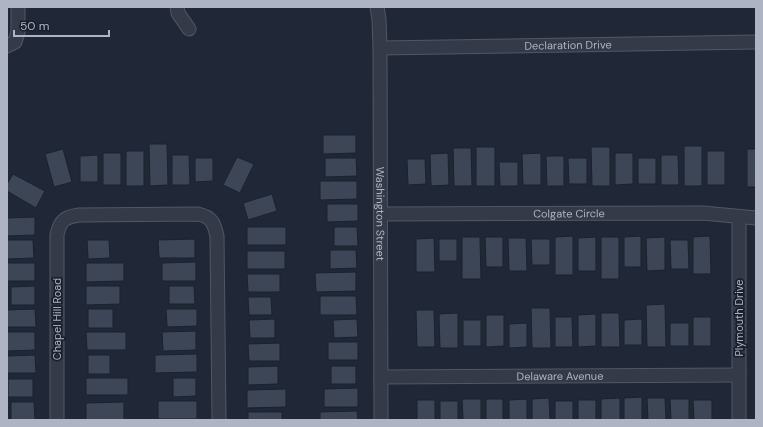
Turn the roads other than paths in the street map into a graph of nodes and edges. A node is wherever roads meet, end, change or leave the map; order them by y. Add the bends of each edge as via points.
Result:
1 (18, 7) edge
2 (177, 7) edge
3 (377, 7) edge
4 (189, 29) dead end
5 (756, 42) edge
6 (11, 44) edge
7 (380, 48) junction
8 (381, 214) junction
9 (739, 217) junction
10 (756, 218) edge
11 (739, 375) junction
12 (381, 377) junction
13 (57, 420) edge
14 (218, 420) edge
15 (382, 420) edge
16 (740, 420) edge

1 - 6 street via 18,32
2 - 4 street
3 - 7 street, Washington Street
5 - 7 street, Declaration Drive
7 - 8 street, Washington Street
8 - 9 street, Colgate Circle via 703,213
8 - 12 street, Washington Street
9 - 10 street, Colgate Circle
9 - 11 street, Plymouth Drive
11 - 12 street, Delaware Avenue
11 - 16 street, Plymouth Drive
12 - 15 street, Washington Street
13 - 14 street, Chapel Hill Road via 57,235 63,220 79,215 198,214 212,220 217,236

